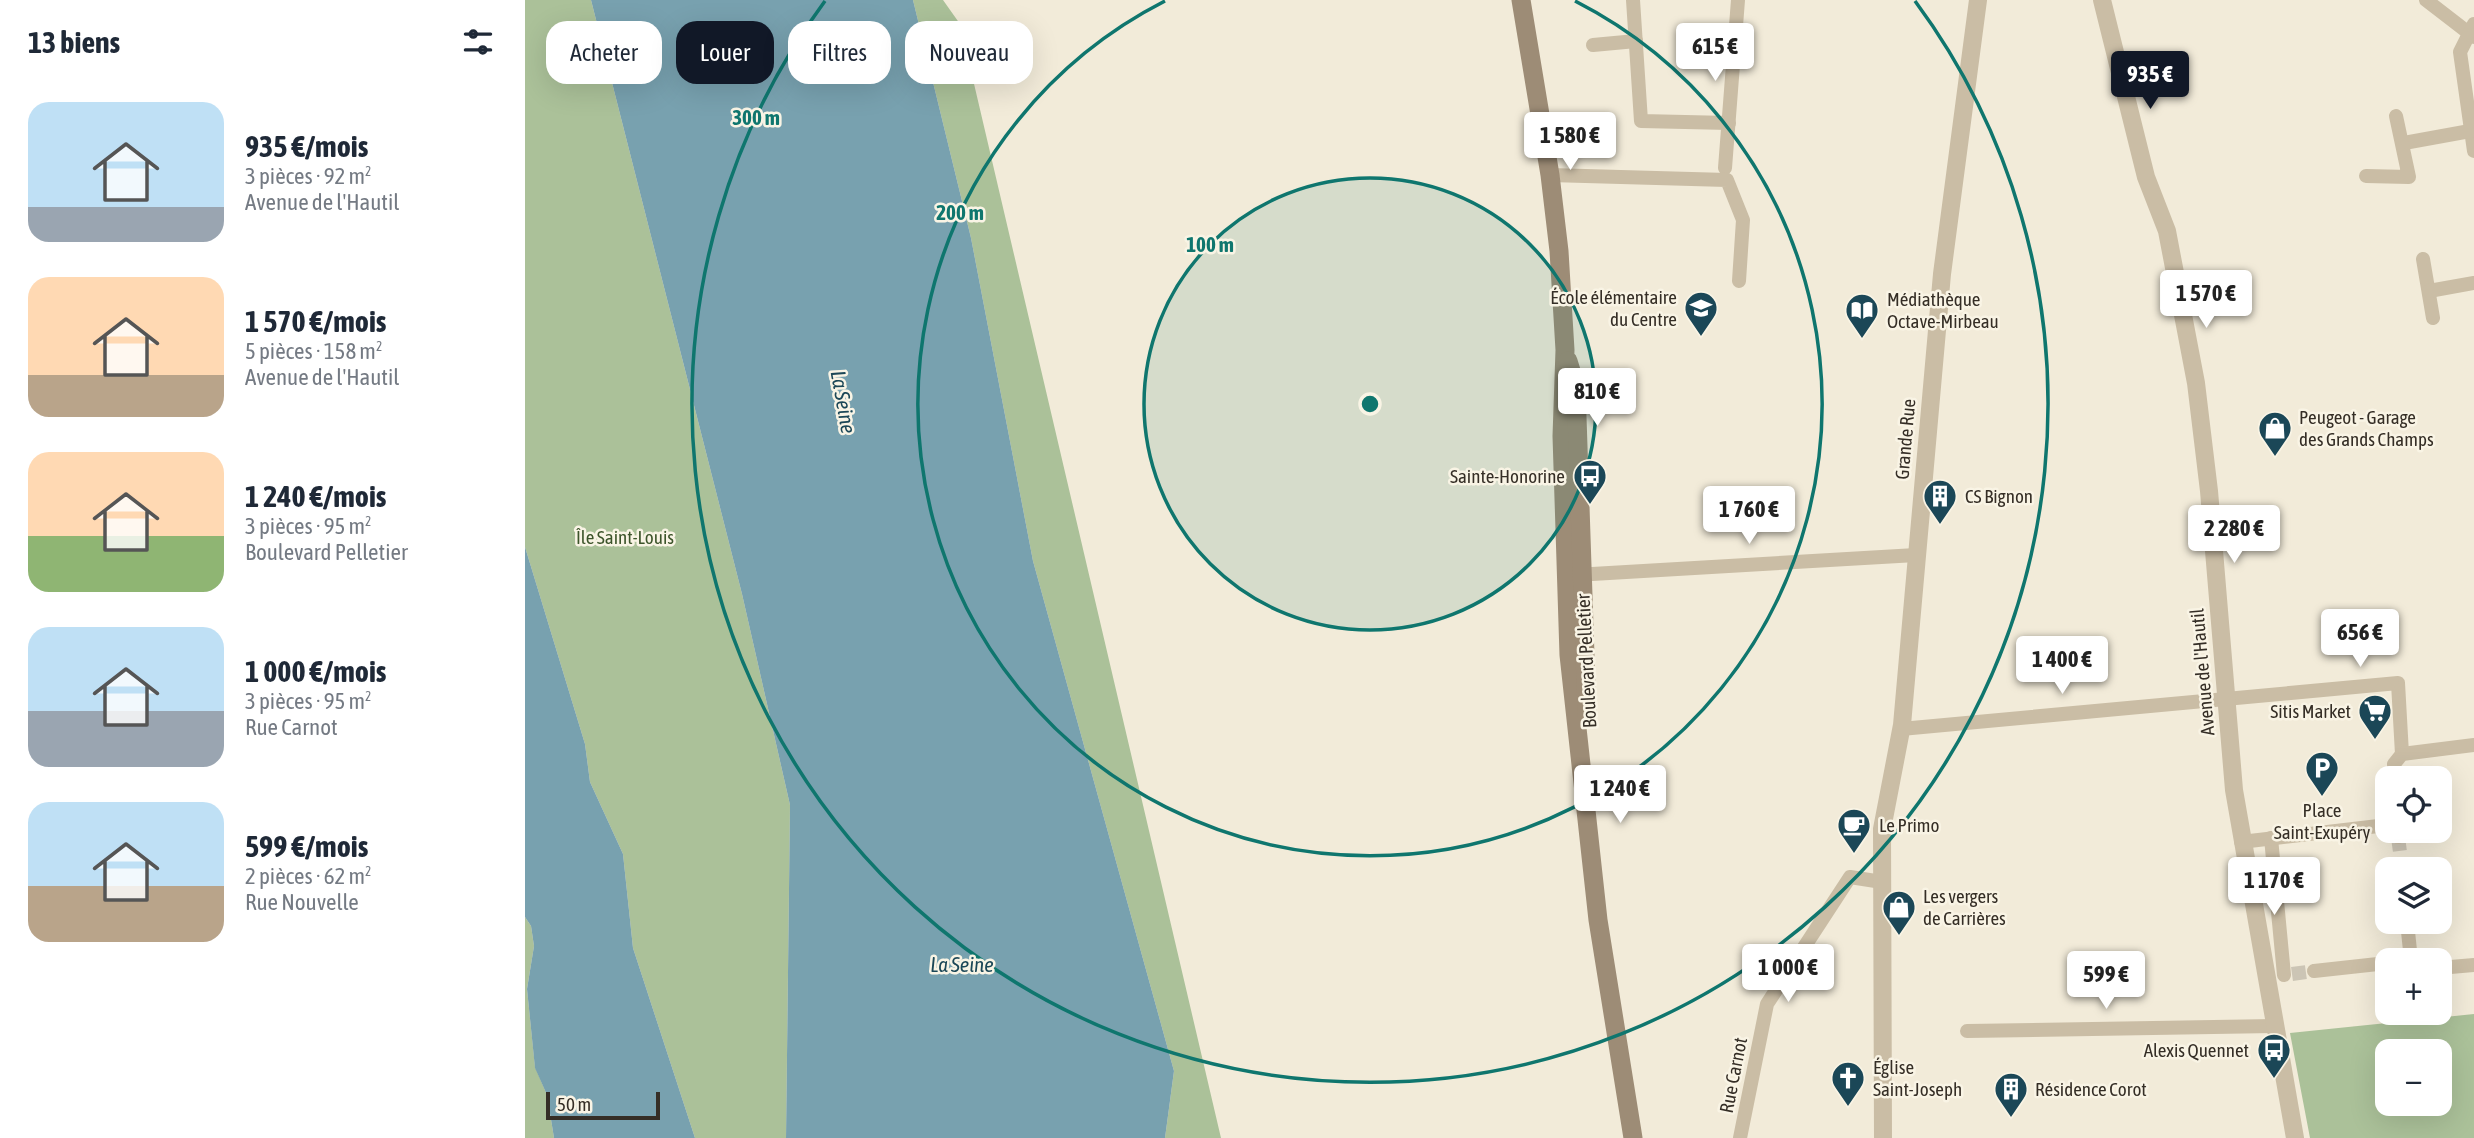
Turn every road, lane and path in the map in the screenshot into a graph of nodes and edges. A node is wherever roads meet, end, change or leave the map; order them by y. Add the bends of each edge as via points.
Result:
1 (1521, 0) edge
2 (1633, 0) edge
3 (1738, 0) edge
4 (1978, 0) edge
5 (2102, 0) edge
6 (2426, 0) edge
7 (2472, 31) edge
8 (1636, 41) junction
9 (1593, 45) dead end
10 (2396, 116) dead end
11 (1729, 123) junction
12 (2470, 131) junction
13 (2404, 142) junction
14 (2474, 151) edge
15 (1725, 168) dead end
16 (1550, 175) junction
17 (2365, 176) dead end
18 (2423, 259) dead end
19 (1739, 281) dead end
20 (2474, 283) edge
21 (2429, 291) junction
22 (2433, 318) dead end
23 (1916, 555) junction
24 (1574, 575) junction
25 (2225, 699) junction
26 (1901, 729) junction
27 (2474, 745) edge
28 (2402, 754) junction
29 (2394, 766) edge
30 (2375, 826) edge
31 (2271, 838) junction
32 (2241, 842) junction
33 (1882, 882) junction
34 (2375, 964) edge
35 (2474, 965) edge
36 (2452, 967) edge
37 (2314, 971) tunnel mouth
38 (2265, 976) junction
39 (2274, 1026) junction
40 (1967, 1031) dead end
41 (1633, 1138) edge
42 (1646, 1138) edge
43 (1740, 1138) edge
44 (1883, 1138) edge
45 (2295, 1138) edge

1 - 16 main road, Boulevard Pelletier
2 - 8 street
3 - 11 street
4 - 23 street, Grande Rue via 1942,274
5 - 25 street, Avenue de l'Hautil via 2146,177 2167,231 2196,383
6 - 7 street
7 - 12 street via 2460,52
8 - 9 street
8 - 11 street via 1641,121
10 - 13 street
11 - 15 street
12 - 13 street
12 - 14 street
13 - 17 street via 2409,177
16 - 19 street via 1727,180 1743,220
16 - 24 main road, Boulevard Pelletier via 1565,350 1561,387
18 - 21 street
20 - 21 street
21 - 22 street
23 - 24 street
23 - 26 street, Grande Rue
24 - 41 main road, Boulevard Pelletier via 1569,655 1598,920
24 - 42 main road, Boulevard Pelletier via 1619,981
25 - 26 street
25 - 28 street via 2398,683
25 - 32 street, Avenue de l'Hautil
26 - 33 street, Grande Rue via 1882,829
27 - 28 street
28 - 29 street
30 - 31 street
31 - 32 street
31 - 38 street via 2288,974
32 - 38 street, Avenue de l'Hautil
33 - 43 street, Rue Carnot via 1850,877 1767,1004
33 - 44 street, Grande Rue
34 - 37 street
35 - 36 street
38 - 39 street, Avenue de l'Hautil
39 - 40 street
39 - 45 street, Avenue de l'Hautil

